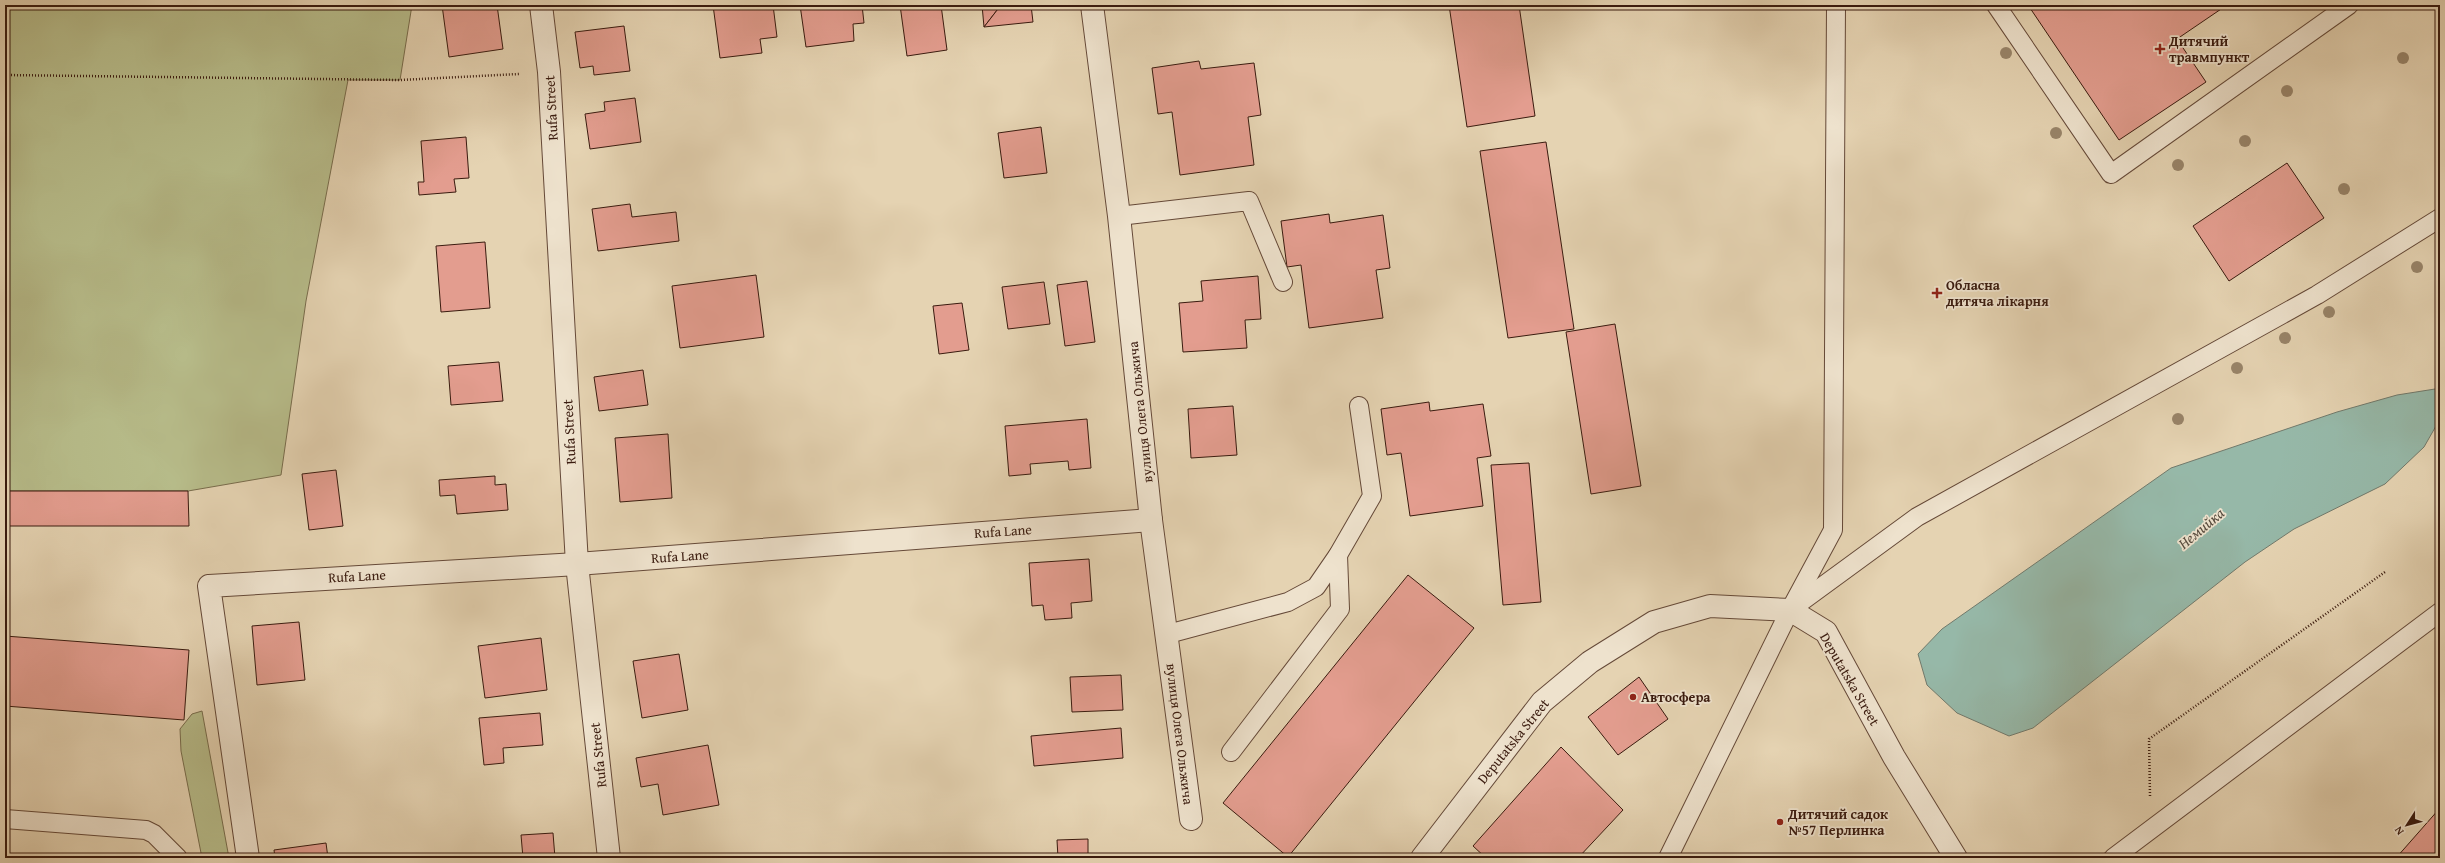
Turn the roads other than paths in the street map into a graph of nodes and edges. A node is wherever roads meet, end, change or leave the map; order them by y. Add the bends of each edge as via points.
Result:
1 (541, 5) edge
2 (1092, 5) edge
3 (1836, 5) edge
4 (1996, 5) edge
5 (2349, 5) edge
6 (1119, 216) junction
7 (2440, 218) edge
8 (1283, 282) dead end
9 (1359, 406) dead end
10 (1151, 520) junction
11 (1338, 555) junction
12 (577, 564) junction
13 (1790, 610) junction
14 (2440, 612) edge
15 (1168, 634) junction
16 (1231, 752) dead end
17 (5, 819) edge
18 (1191, 819) dead end
19 (178, 858) edge
20 (248, 858) edge
21 (609, 858) edge
22 (1422, 858) edge
23 (1668, 858) edge
24 (1956, 858) edge
25 (2113, 858) edge

1 - 12 street, Rufa Street via 549,72
2 - 6 street, вулиця Олега Ольжича
3 - 13 lane via 1833,530
4 - 5 lane via 2111,174
6 - 8 lane via 1249,201
6 - 10 street, вулиця Олега Ольжича
7 - 13 lane via 2317,295 1918,517
9 - 11 lane via 1372,496
10 - 12 street, Rufa Lane
10 - 15 street, вулиця Олега Ольжича
11 - 15 lane via 1316,587 1288,602
11 - 16 lane via 1340,609
12 - 20 street, Rufa Lane via 208,586
12 - 21 street, Rufa Street
13 - 22 street, Deputatska Street via 1710,606 1654,622 1590,662 1542,702
13 - 23 lane
13 - 24 street, Deputatska Street via 1826,632 1894,757
14 - 25 lane
15 - 18 street, вулиця Олега Ольжича
17 - 19 lane via 146,830

